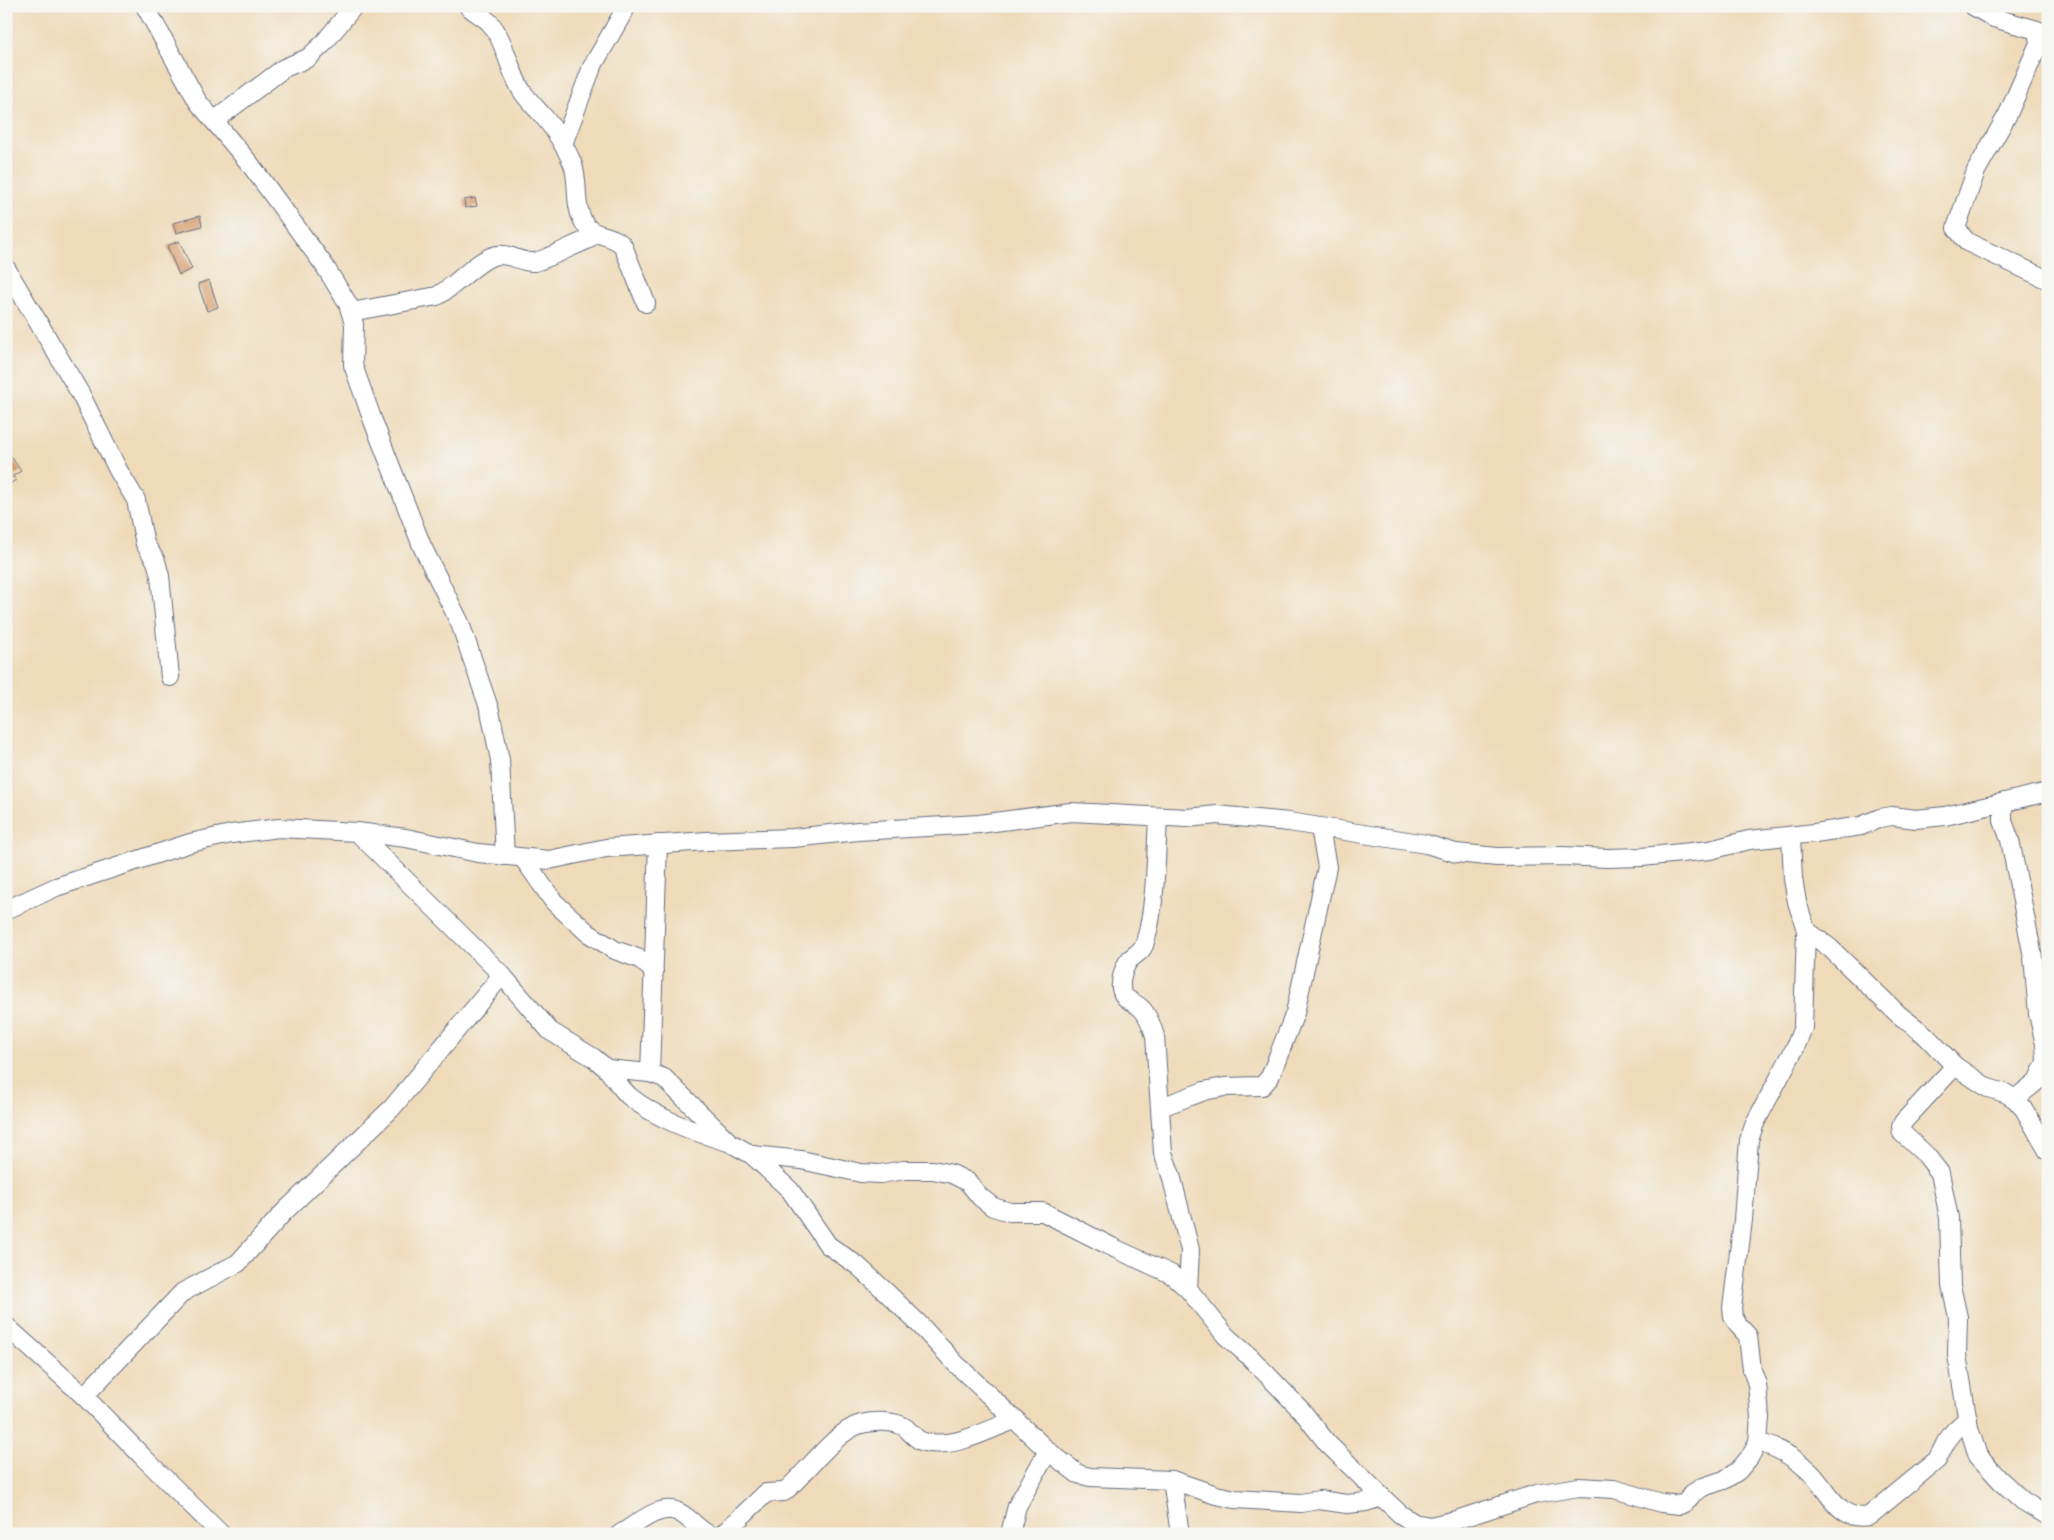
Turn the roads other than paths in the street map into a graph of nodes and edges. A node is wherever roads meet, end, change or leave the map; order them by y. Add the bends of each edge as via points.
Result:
1 (145, 6) edge
2 (354, 6) edge
3 (468, 6) edge
4 (626, 6) edge
5 (1973, 6) edge
6 (574, 113) junction
7 (544, 117) junction
8 (214, 121) junction
9 (563, 144) junction
10 (594, 234) junction
11 (6, 268) edge
12 (2048, 280) edge
13 (646, 303) dead end
14 (351, 312) junction
15 (170, 677) dead end
16 (2048, 792) edge
17 (2003, 803) junction
18 (1158, 817) junction
19 (1320, 828) junction
20 (357, 832) junction
21 (1791, 836) junction
22 (658, 844) junction
23 (505, 856) junction
24 (524, 858) junction
25 (6, 910) edge
26 (1806, 930) junction
27 (654, 972) junction
28 (502, 976) junction
29 (1955, 1066) junction
30 (607, 1069) junction
31 (650, 1073) junction
32 (2015, 1099) junction
33 (1161, 1107) junction
34 (729, 1142) junction
35 (2048, 1151) edge
36 (752, 1155) junction
37 (1188, 1289) junction
38 (6, 1326) edge
39 (84, 1396) junction
40 (1968, 1418) junction
41 (1016, 1419) junction
42 (1758, 1442) junction
43 (1048, 1451) junction
44 (1172, 1480) junction
45 (1382, 1497) junction
46 (2048, 1516) edge
47 (221, 1534) edge
48 (620, 1534) edge
49 (708, 1534) edge
50 (723, 1534) edge
51 (1010, 1534) edge
52 (1180, 1534) edge

1 - 8 street via 198,102
2 - 8 street via 308,58 284,68
3 - 7 street via 489,22 507,53 516,82
4 - 6 street via 592,67
5 - 12 street via 1994,18 2037,30 2040,43 2008,114 1976,171 1956,228 1967,242
6 - 7 street
6 - 9 street
7 - 9 street
8 - 14 street via 250,164 324,265
9 - 10 street via 577,178 578,205 583,223
10 - 13 street via 619,241 623,246
10 - 14 street via 588,240 535,262 506,255 491,256 437,296
11 - 15 street via 80,393 136,500 145,544 156,561 160,576
14 - 23 street via 354,324 353,365 422,546 460,623 490,711 500,760
16 - 17 street
17 - 21 street via 1945,816 1916,819 1892,816 1861,826
17 - 32 street via 2003,821 2010,840 2033,957 2046,1062 2037,1081
18 - 19 street via 1217,815
18 - 22 street via 1071,812 980,824
18 - 33 street via 1145,944 1130,959 1121,989 1126,999 1141,1007 1156,1036
19 - 21 street via 1426,844 1456,853 1497,857 1642,857 1710,850 1749,840
19 - 33 street via 1328,867 1295,1013 1270,1078 1262,1086 1204,1090
20 - 23 street
20 - 25 street via 278,828 190,843 56,887
20 - 28 street
21 - 26 street via 1793,879
22 - 24 street via 606,848 549,860
22 - 27 street
23 - 24 street
24 - 27 street via 554,902 588,933 615,950 640,959
26 - 29 street via 1830,948
26 - 42 street via 1803,1027 1749,1140 1732,1308 1738,1325 1748,1336 1757,1384
27 - 31 street
28 - 30 street via 550,1031
28 - 39 street via 392,1108 284,1212 238,1263 183,1292
29 - 32 street via 1988,1088
29 - 40 street via 1900,1126 1902,1133 1940,1173 1949,1218 1951,1286 1958,1317 1957,1355
30 - 31 street
30 - 34 street via 628,1095 653,1111 701,1134
31 - 34 street via 664,1078
32 - 35 street
33 - 37 street via 1163,1153 1190,1250
34 - 36 street
36 - 37 street via 801,1160 861,1173 933,1170 952,1174 968,1182 994,1207 1010,1212 1043,1212 1171,1274
36 - 41 street via 790,1190 828,1245 858,1266
37 - 45 street via 1226,1336 1250,1357 1302,1411 1327,1443
38 - 39 street
39 - 47 street
40 - 42 street via 1946,1442 1937,1460 1869,1516 1858,1518 1835,1503 1811,1473 1792,1456
40 - 46 street via 1978,1456 2023,1501
41 - 43 street
41 - 50 street via 962,1440 939,1443 922,1442 904,1426 888,1422 861,1424 846,1432 784,1492 766,1493
42 - 45 street via 1738,1470 1724,1480 1692,1493 1680,1505 1614,1489 1580,1487 1536,1494 1430,1526 1414,1523
43 - 44 street via 1078,1474 1090,1477
43 - 51 street via 1017,1506
44 - 45 street via 1235,1499 1301,1503 1319,1500 1348,1504
44 - 52 street
48 - 49 street via 665,1509 676,1511

